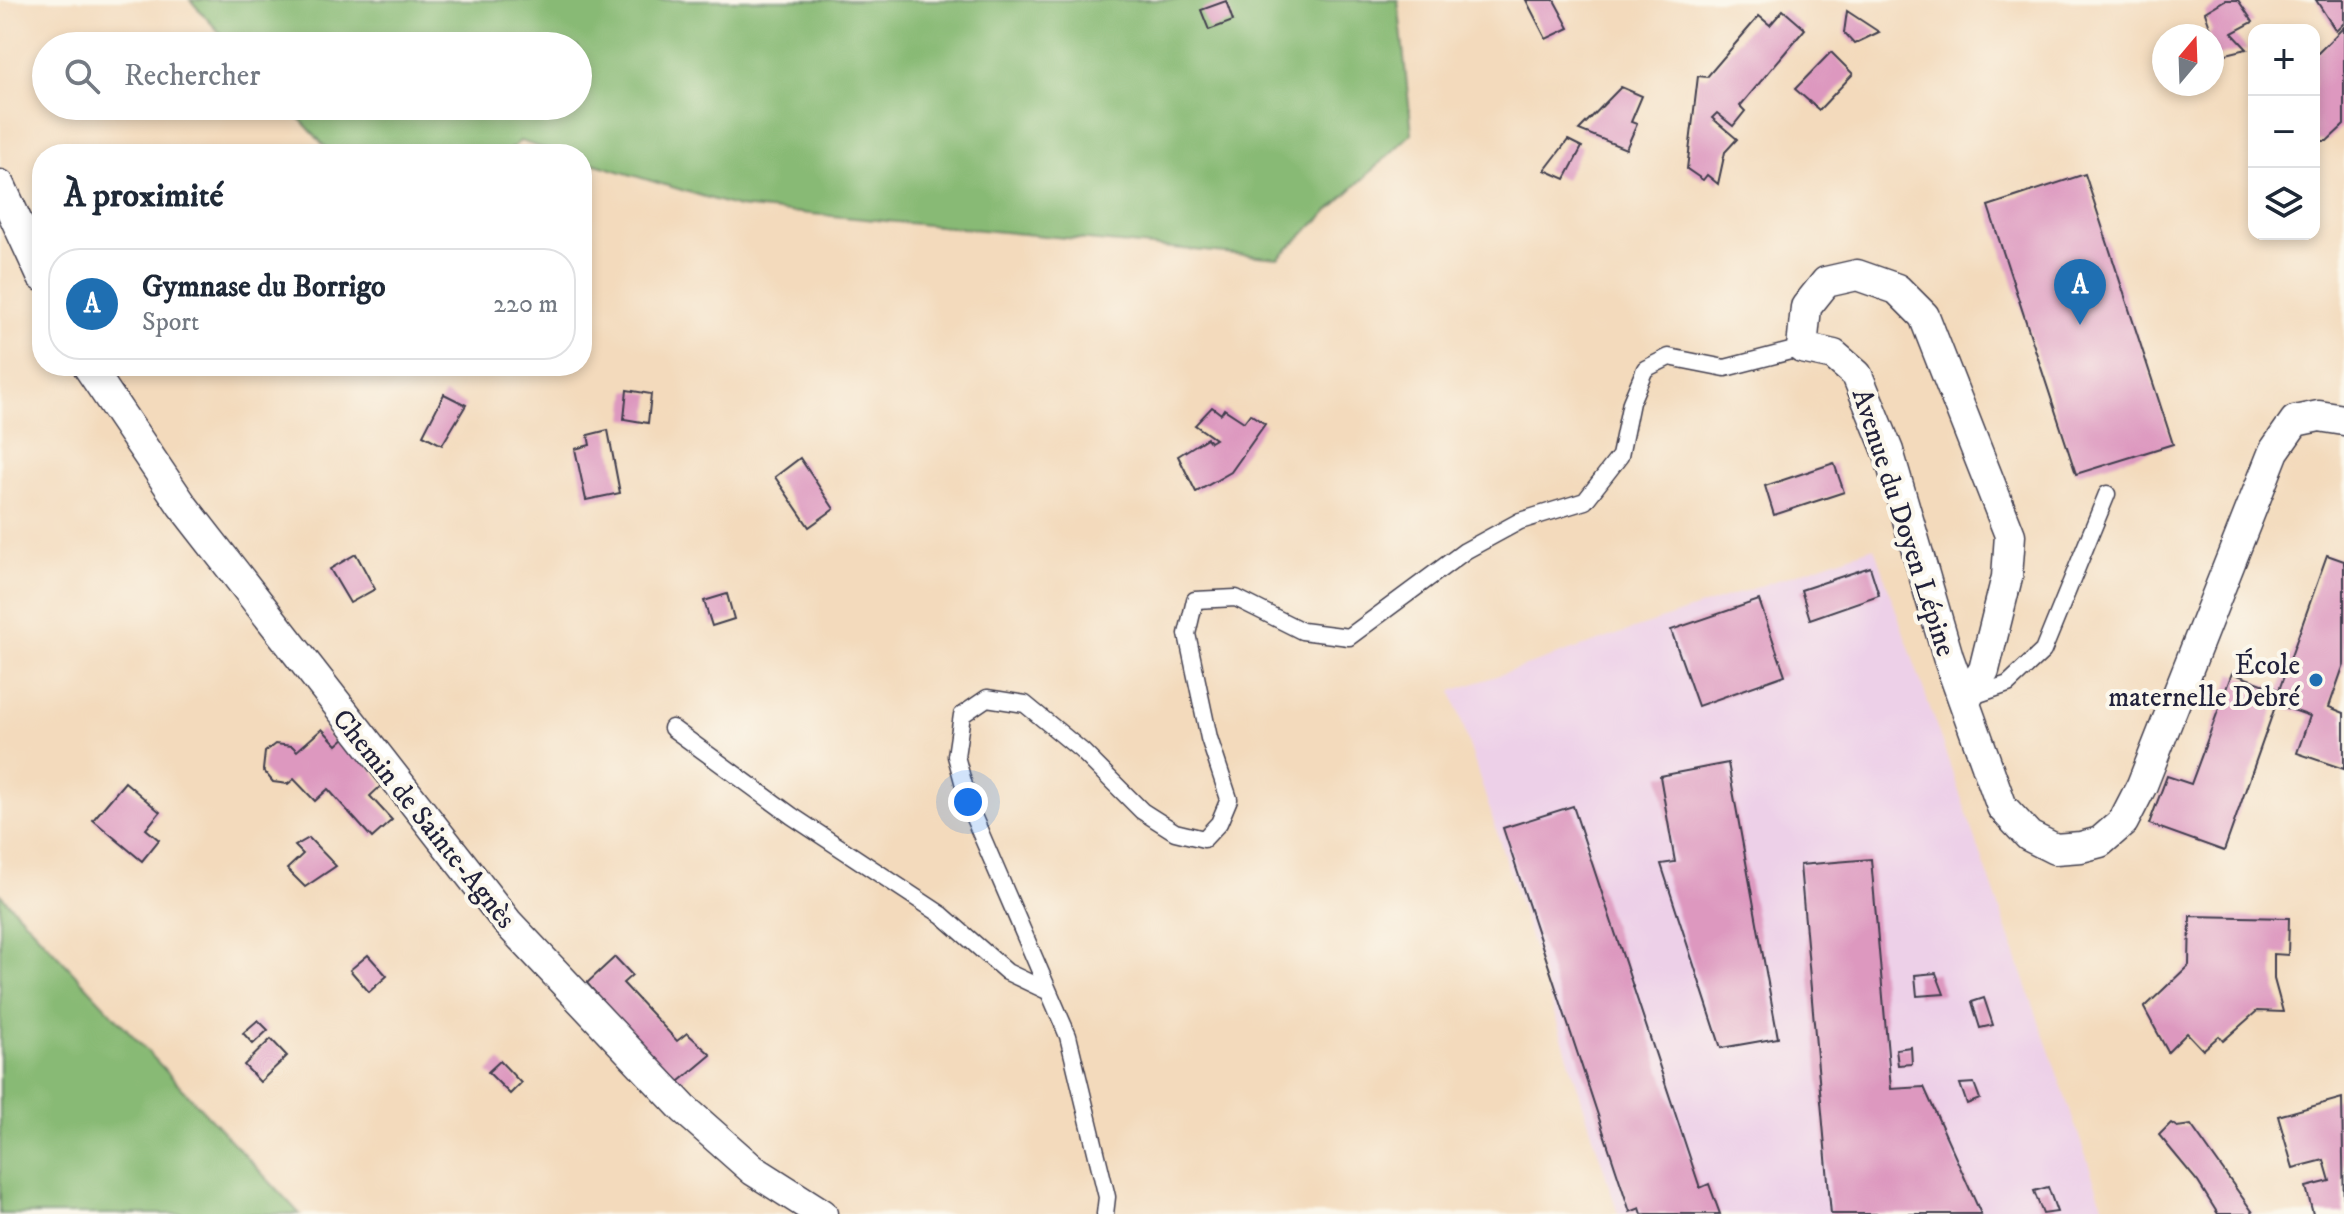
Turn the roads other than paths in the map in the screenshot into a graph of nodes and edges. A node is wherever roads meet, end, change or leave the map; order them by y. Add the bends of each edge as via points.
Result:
1 (0, 185) edge
2 (32, 254) edge
3 (1802, 348) junction
4 (95, 376) edge
5 (2344, 420) edge
6 (2107, 494) dead end
7 (1966, 699) junction
8 (672, 728) dead end
9 (1045, 990) junction
10 (822, 1214) edge
11 (1105, 1214) edge

1 - 2 street
3 - 7 street, Avenue du Doyen Lépine via 1834,355 1857,375 1888,451 1948,657
3 - 7 street, Avenue du Doyen Lépine via 1806,307 1826,282 1857,275 1897,289 1924,316 2010,535 2007,577 1984,670
3 - 9 lane via 1725,368 1669,357 1645,369 1631,402 1620,456 1585,501 1520,521 1465,551 1349,637 1302,631 1236,598 1195,600 1187,634 1209,738 1229,799 1219,823 1204,839 1175,832 1142,811 1025,704 987,698 962,715 956,756 971,811
4 - 10 street, Chemin de Sainte-Agnès via 182,505 507,922 684,1109 753,1170
5 - 7 street, Avenue du Doyen Lépine via 2319,416 2295,421 2274,451 2142,785 2123,822 2100,842 2055,849 2029,836 2002,807
6 - 7 lane via 2043,651 2008,684
8 - 9 lane via 792,816 942,915 1007,972
9 - 11 lane via 1068,1036 1107,1197

